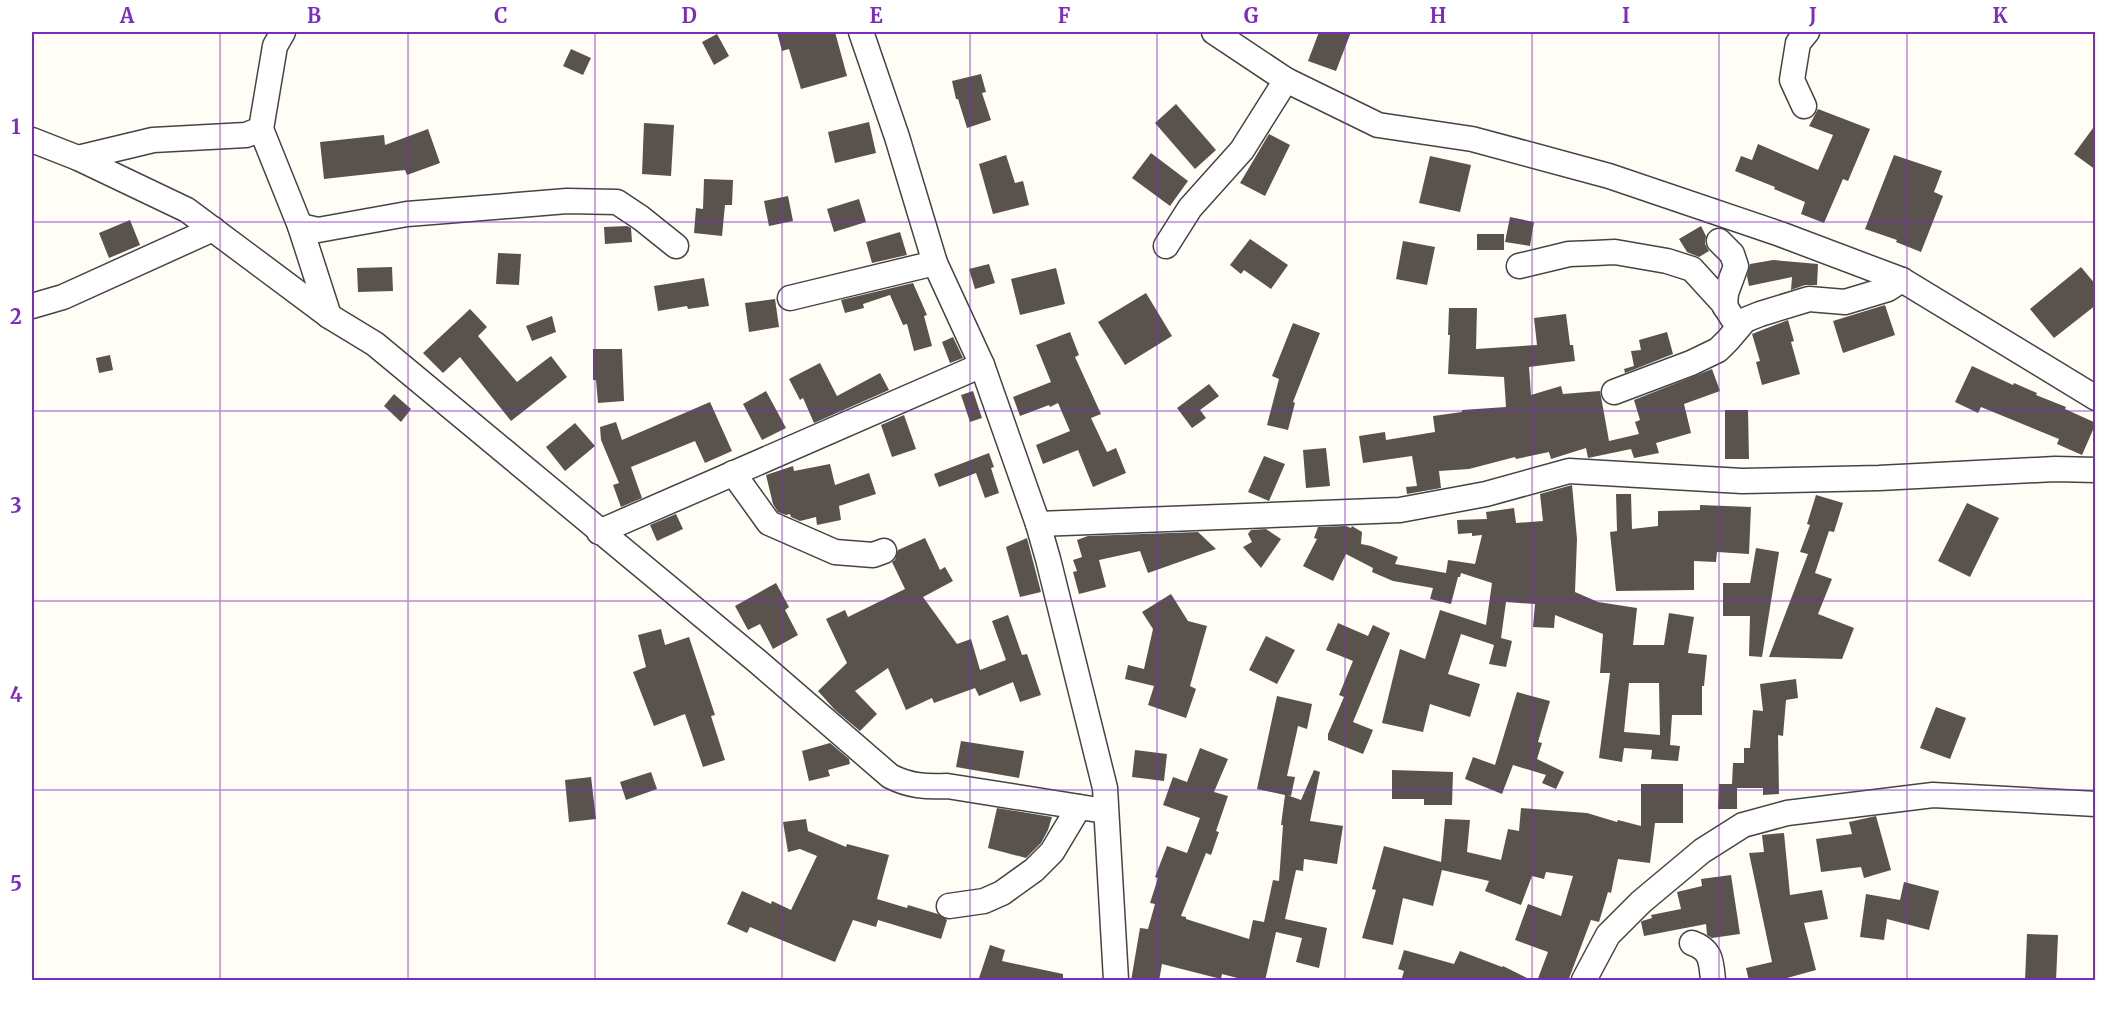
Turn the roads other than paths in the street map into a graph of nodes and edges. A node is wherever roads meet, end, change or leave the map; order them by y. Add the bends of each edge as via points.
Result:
1 (282, 32) edge
2 (861, 32) edge
3 (1214, 32) edge
4 (1807, 32) edge
5 (1286, 80) junction
6 (1804, 106) dead end
7 (261, 129) junction
8 (32, 140) edge
9 (78, 158) junction
10 (300, 226) junction
11 (213, 229) junction
12 (1719, 241) dead end
13 (676, 246) dead end
14 (1166, 246) dead end
15 (936, 262) junction
16 (1518, 266) dead end
17 (1902, 280) junction
18 (790, 298) dead end
19 (32, 306) edge
20 (329, 316) junction
21 (1732, 317) junction
22 (982, 364) junction
23 (1614, 392) dead end
24 (2096, 398) edge
25 (2096, 470) edge
26 (733, 473) junction
27 (1038, 524) junction
28 (599, 532) junction
29 (884, 551) dead end
30 (2096, 804) edge
31 (1079, 807) junction
32 (1105, 811) junction
33 (949, 906) dead end
34 (1692, 943) dead end
35 (1116, 981) edge
36 (1584, 981) edge
37 (1713, 981) edge

1 - 7 street
2 - 15 street
3 - 5 street
4 - 6 street via 1797,43 1792,80
5 - 14 street via 1242,150 1190,208
5 - 17 street via 1378,125 1472,139 1609,176
7 - 9 street via 246,135 153,140
7 - 10 street
8 - 9 street
9 - 11 street via 187,210
10 - 13 street via 318,230 407,214 567,201 617,202
10 - 20 street
11 - 19 street via 63,297
11 - 20 street
12 - 21 street via 1732,254 1736,266 1726,293
15 - 18 street
15 - 22 street
16 - 21 street via 1569,254 1615,252 1667,261 1692,269
17 - 21 street via 1888,290 1845,302 1809,299 1745,320
17 - 24 street
20 - 28 street via 375,344
21 - 23 street via 1728,340 1718,350
22 - 26 street
22 - 27 street
25 - 27 street via 1742,481 1569,471 1486,494 1400,510
26 - 28 street
26 - 29 street via 769,523 835,552 873,555
27 - 32 street via 1105,788
28 - 31 street via 890,776 923,787 947,786
30 - 36 street via 1933,795 1787,813 1743,825 1702,851 1624,918 1608,935
31 - 32 street
31 - 33 street via 1052,852 1034,870 984,902
32 - 35 street
34 - 37 street via 1709,954

